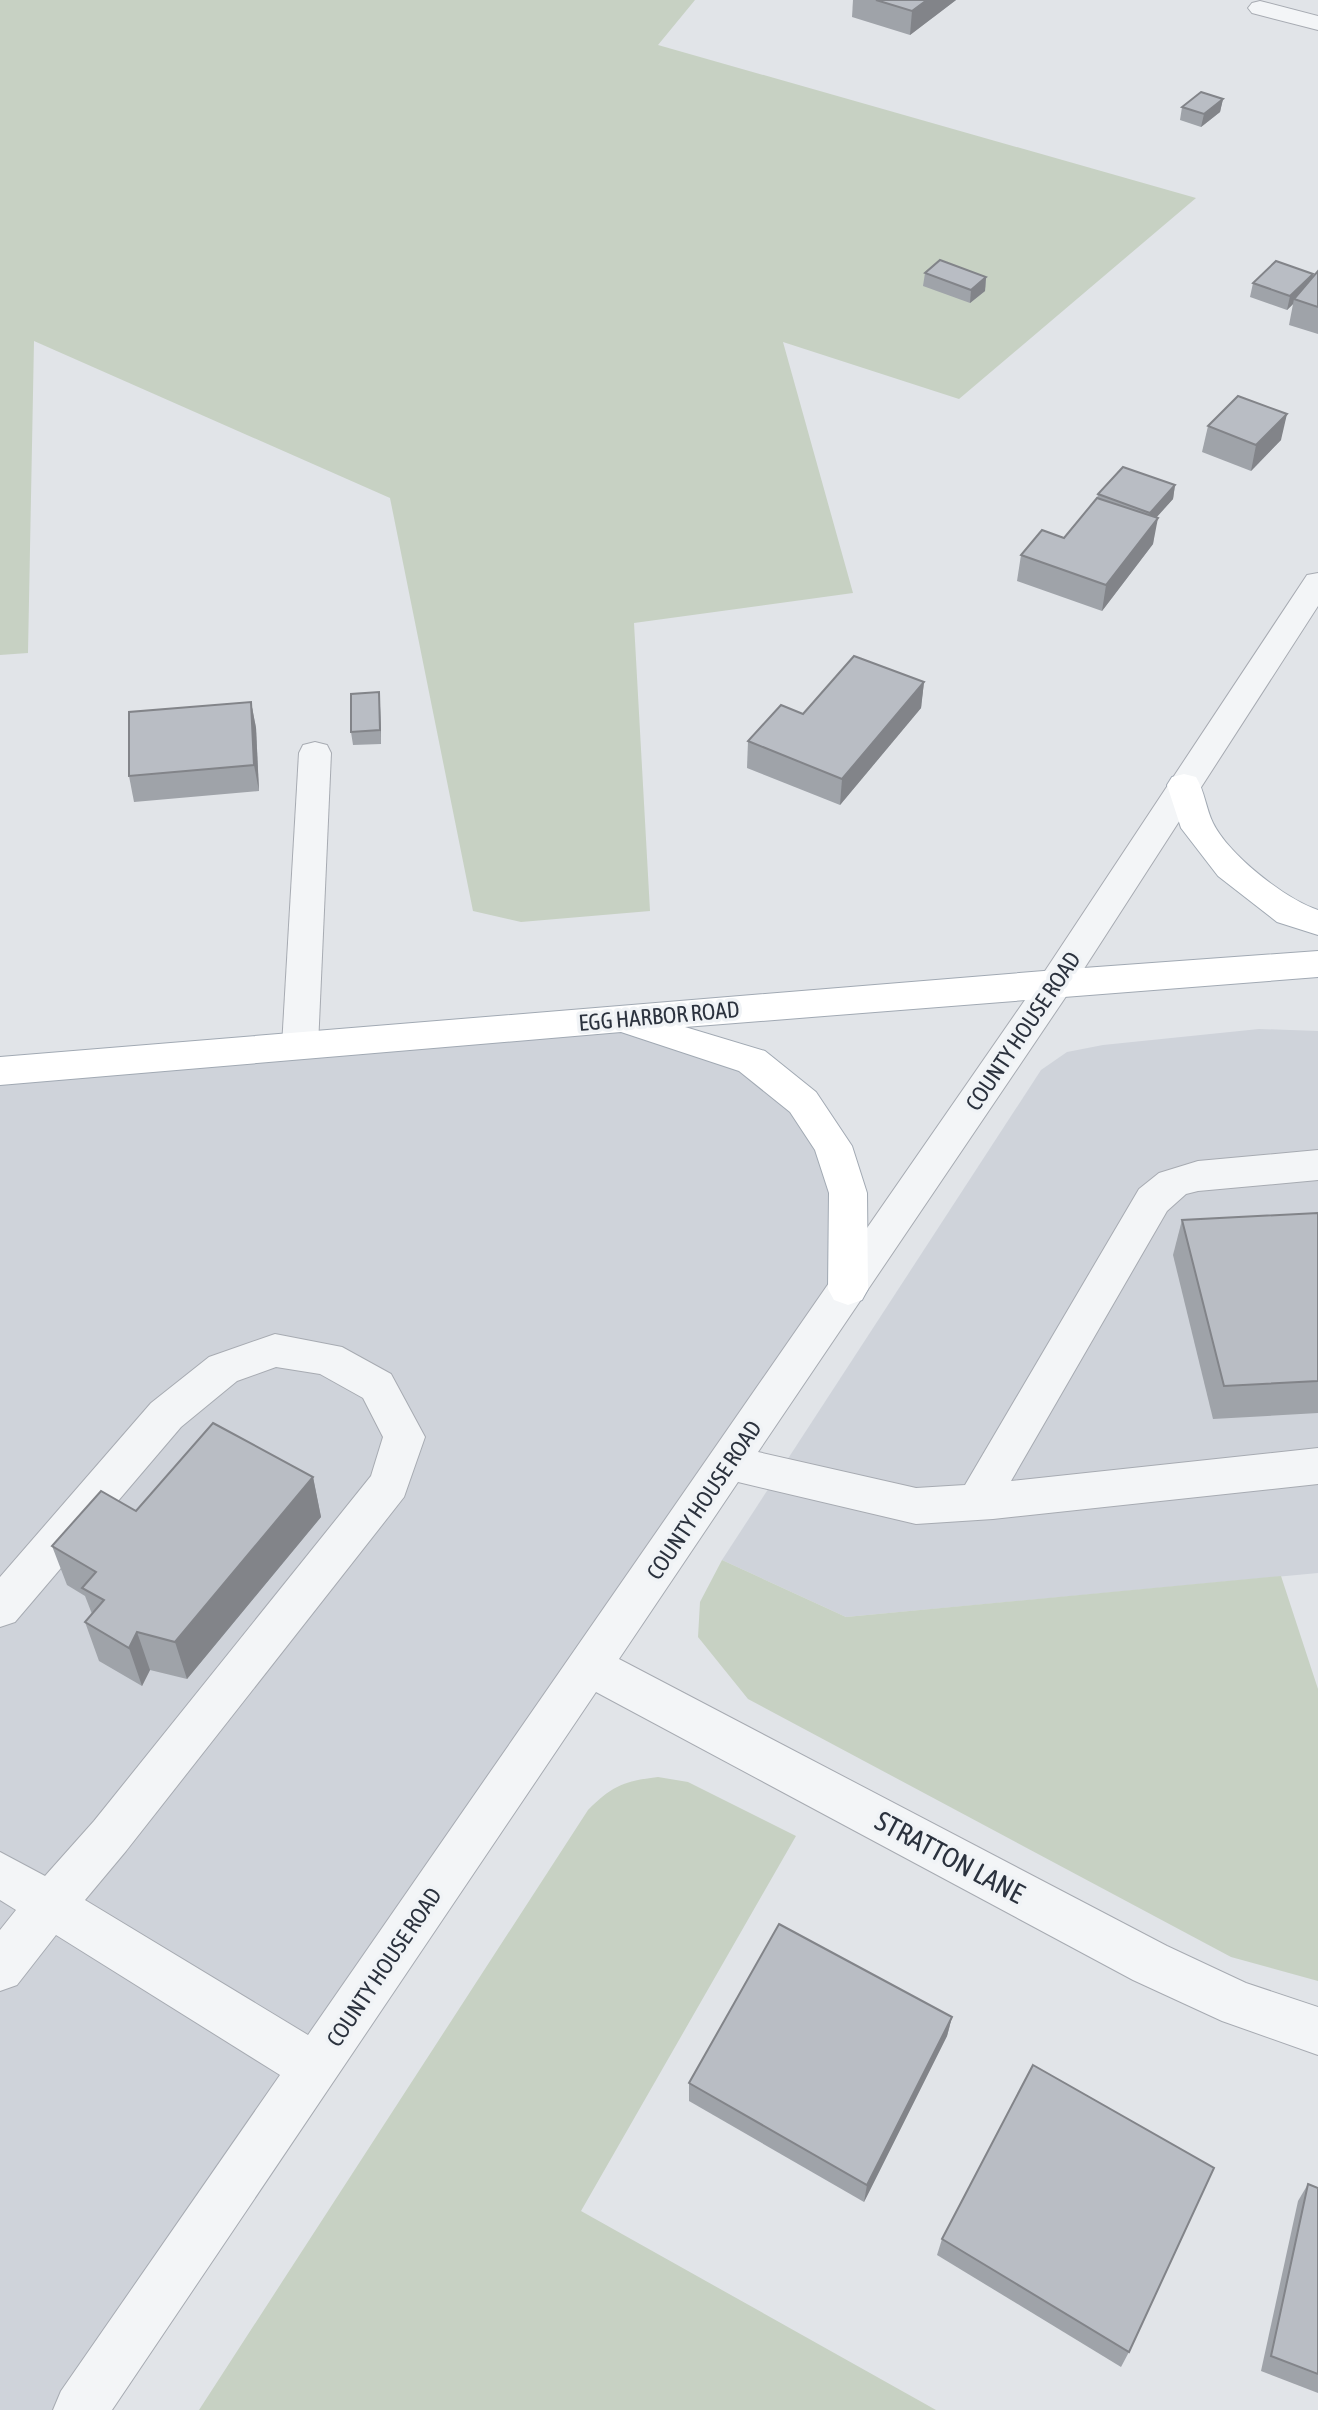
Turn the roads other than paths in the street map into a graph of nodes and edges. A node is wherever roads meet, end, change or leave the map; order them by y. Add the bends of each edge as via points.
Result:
1 (1260, 8) dead end
2 (1318, 23) edge
3 (1318, 582) edge
4 (315, 753) dead end
5 (1184, 785) junction
6 (1318, 923) edge
7 (1318, 964) edge
8 (1056, 983) junction
9 (616, 1020) junction
10 (300, 1046) junction
11 (0, 1072) edge
12 (1318, 1165) edge
13 (848, 1289) junction
14 (730, 1463) junction
15 (1318, 1466) edge
16 (977, 1502) junction
17 (0, 1608) edge
18 (590, 1666) junction
19 (0, 1874) edge
20 (50, 1905) junction
21 (0, 1968) edge
22 (1318, 2031) edge
23 (315, 2068) junction
24 (80, 2410) edge

1 - 2 street
3 - 5 street, COUNTY HOUSE ROAD
4 - 10 street
5 - 6 main road via 1198,828 1230,867 1289,913
5 - 8 street, COUNTY HOUSE ROAD
7 - 8 main road, EGG HARBOR ROAD
8 - 9 main road, EGG HARBOR ROAD
8 - 13 street, COUNTY HOUSE ROAD
9 - 10 main road, EGG HARBOR ROAD
9 - 13 main road via 752,1061 803,1102 833,1146 848,1193
10 - 11 main road, EGG HARBOR ROAD
12 - 16 street via 1198,1176 1173,1183 1153,1200
13 - 14 street, COUNTY HOUSE ROAD
14 - 16 street via 916,1506
14 - 18 street, COUNTY HOUSE ROAD
15 - 16 street
17 - 20 street via 166,1415 223,1368 275,1350 328,1359 377,1386 404,1437 389,1484 128,1814
18 - 22 street, STRATTON LANE via 1150,1963 1239,2004
18 - 23 street, COUNTY HOUSE ROAD
19 - 20 street
20 - 21 street
20 - 23 street
23 - 24 street, COUNTY HOUSE ROAD

